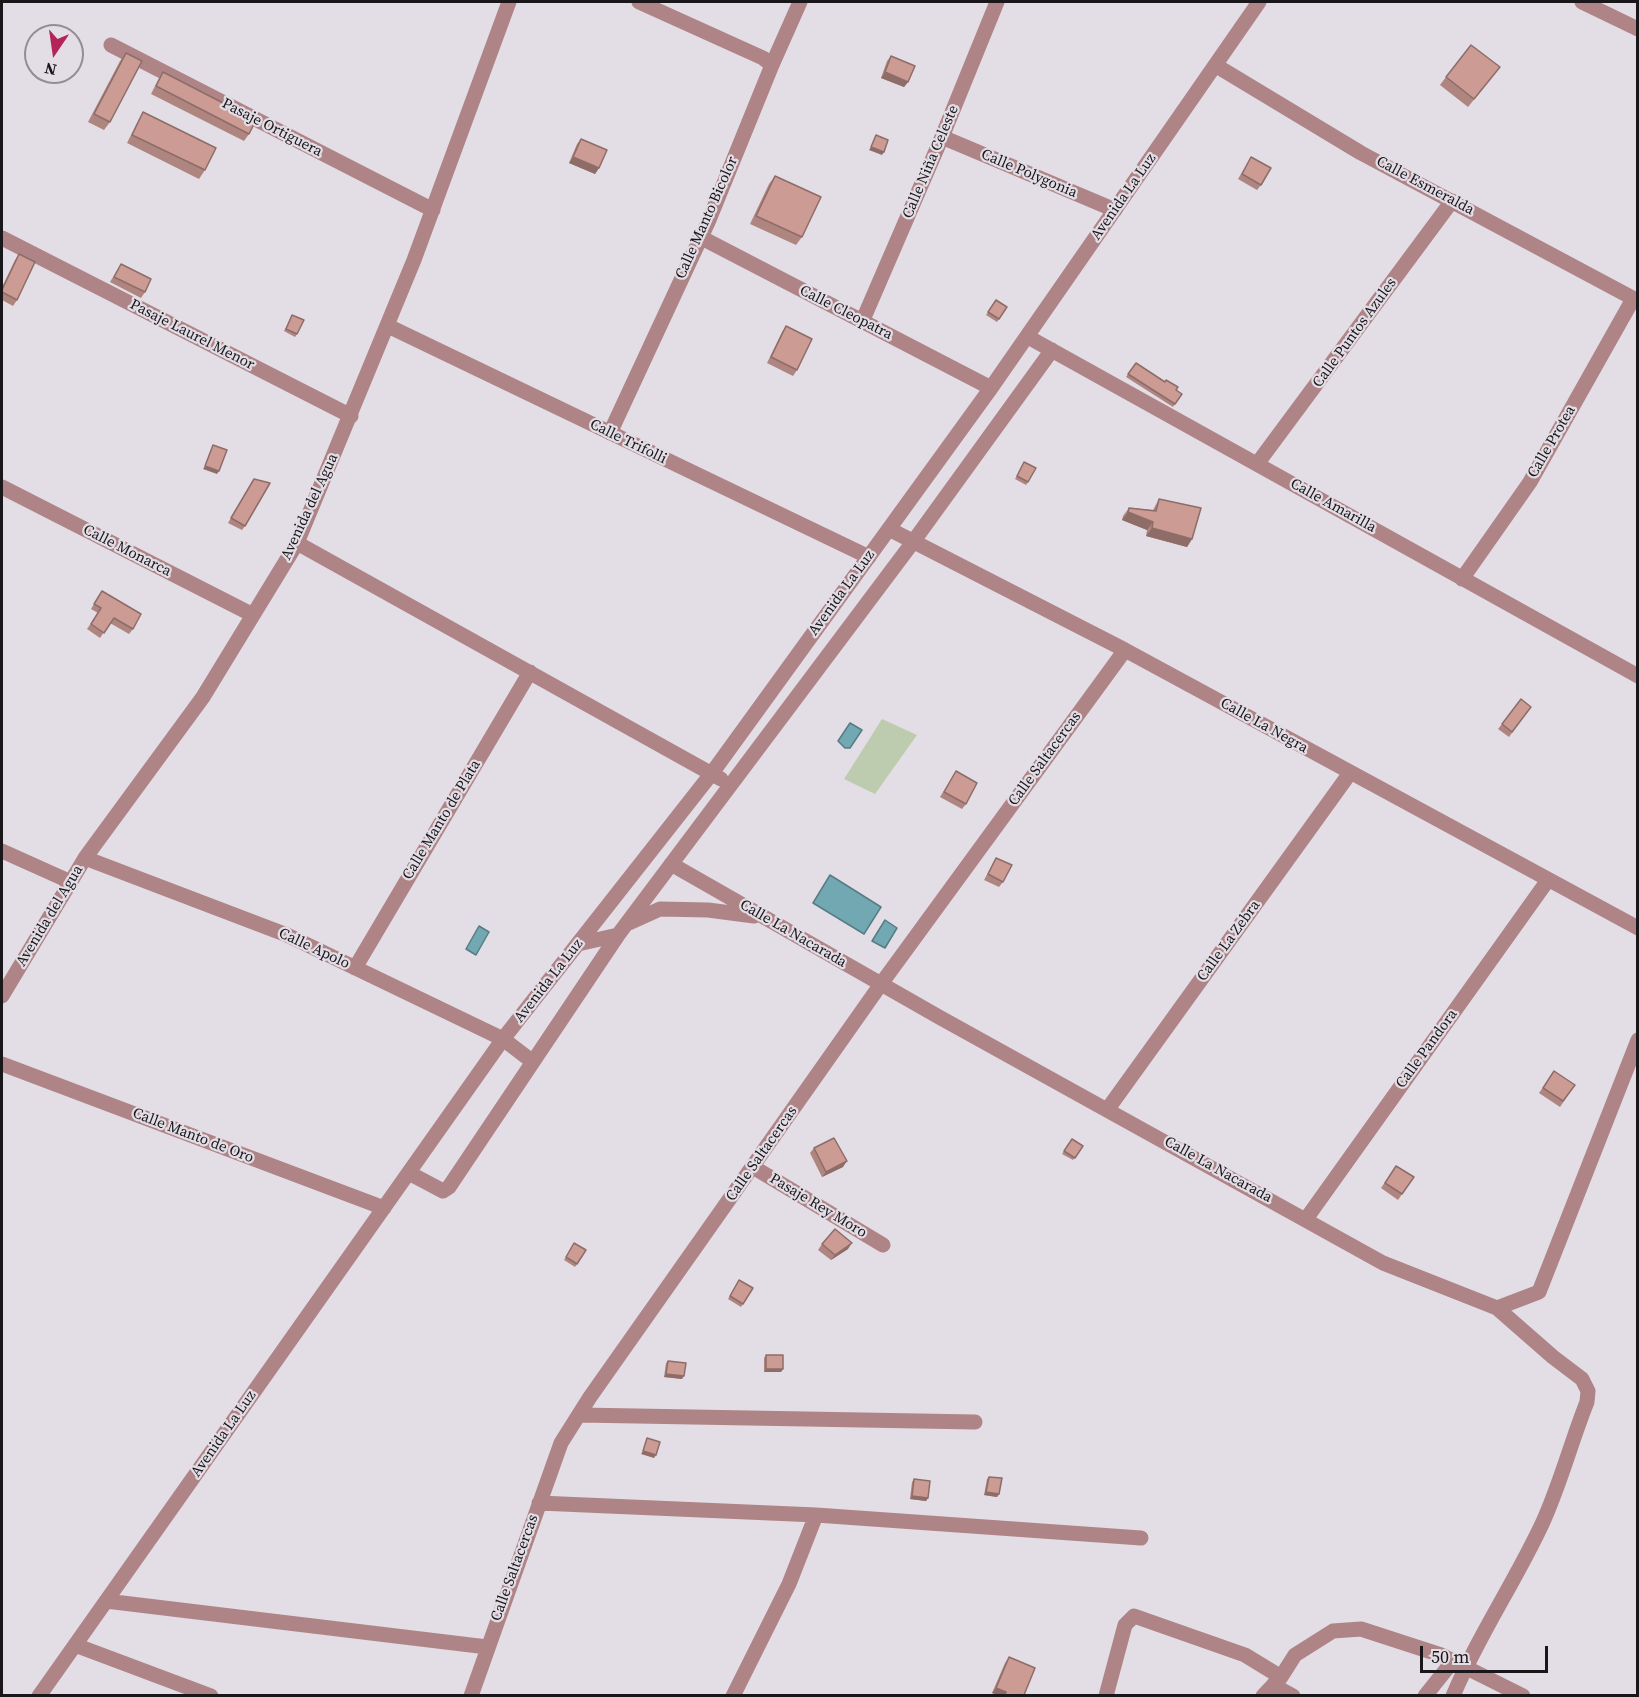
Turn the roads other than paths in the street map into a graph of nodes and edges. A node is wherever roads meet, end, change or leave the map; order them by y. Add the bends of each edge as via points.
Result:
1 (509, 2) edge
2 (639, 2) edge
3 (800, 2) edge
4 (997, 2) edge
5 (1259, 2) edge
6 (1582, 2) edge
7 (1638, 29) edge
8 (111, 45) dead end
9 (772, 64) junction
10 (1215, 65) junction
11 (942, 137) junction
12 (1452, 201) junction
13 (433, 210) junction
14 (1115, 210) junction
15 (700, 237) junction
16 (2, 238) edge
17 (1636, 300) edge
18 (862, 322) junction
19 (388, 326) junction
20 (1028, 337) junction
21 (1052, 350) junction
22 (992, 388) junction
23 (351, 416) junction
24 (610, 433) junction
25 (1257, 464) junction
26 (2, 487) edge
27 (889, 529) junction
28 (913, 542) junction
29 (297, 543) junction
30 (868, 557) junction
31 (1462, 579) junction
32 (253, 615) junction
33 (1125, 650) junction
34 (530, 672) junction
35 (1638, 676) edge
36 (1350, 772) junction
37 (712, 774) junction
38 (731, 784) junction
39 (2, 851) edge
40 (85, 858) junction
41 (671, 864) junction
42 (1548, 880) junction
43 (71, 882) junction
44 (763, 917) junction
45 (1638, 928) edge
46 (622, 930) junction
47 (578, 944) junction
48 (355, 968) junction
49 (880, 984) junction
50 (2, 996) edge
51 (503, 1039) junction
52 (1638, 1040) edge
53 (533, 1062) junction
54 (2, 1064) edge
55 (1107, 1110) junction
56 (753, 1167) junction
57 (409, 1173) junction
58 (384, 1208) junction
59 (1305, 1219) junction
60 (883, 1245) dead end
61 (1497, 1308) junction
62 (580, 1415) junction
63 (975, 1422) dead end
64 (539, 1503) junction
65 (816, 1515) junction
66 (1141, 1538) dead end
67 (106, 1600) junction
68 (75, 1645) junction
69 (487, 1647) junction
70 (1459, 1664) junction
71 (1273, 1686) edge
72 (39, 1695) edge
73 (211, 1695) edge
74 (471, 1695) edge
75 (733, 1695) edge
76 (1106, 1695) edge
77 (1293, 1695) edge
78 (1425, 1695) edge
79 (1453, 1695) edge
80 (1523, 1695) edge

1 - 13 street, Avenida del Agua
2 - 9 street
3 - 9 street, Calle Manto Bicolor
4 - 11 street, Calle Niña Celeste
5 - 10 street, Avenida La Luz
6 - 7 street
8 - 13 street, Pasaje Ortiguera
9 - 15 street, Calle Manto Bicolor
10 - 12 street, Calle Esmeralda via 1361,153
10 - 14 street, Avenida La Luz
11 - 14 street, Calle Polygonia
11 - 18 street, Calle Niña Celeste
12 - 17 street, Calle Esmeralda
12 - 25 street, Calle Puntos Azules
13 - 19 street, Avenida del Agua
14 - 20 street, Avenida La Luz
15 - 18 street, Calle Cleopatra
15 - 24 street, Calle Manto Bicolor
16 - 23 street, Pasaje Laurel Menor
17 - 31 street, Calle Protea via 1530,482
18 - 22 street, Calle Cleopatra
19 - 23 street, Avenida del Agua
19 - 24 street, Calle Trifolli
20 - 21 street, Calle Amarilla
20 - 22 street, Avenida La Luz
21 - 25 street, Calle Amarilla
21 - 28 street, Avenida La Luz
22 - 27 street, Avenida La Luz
23 - 29 street, Avenida del Agua
24 - 30 street, Calle Trifolli
25 - 31 street, Calle Amarilla
26 - 32 street, Calle Monarca
27 - 28 street, Calle La Negra
27 - 30 street, Avenida La Luz
28 - 33 street, Calle La Negra
28 - 38 street, Avenida La Luz
29 - 32 street, Avenida del Agua
29 - 34 street
30 - 37 street, Avenida La Luz
31 - 35 street, Calle Amarilla
32 - 40 street, Avenida del Agua via 203,697
33 - 36 street, Calle La Negra
33 - 49 street, Calle Saltacercas
34 - 37 street
34 - 48 street, Calle Manto de Plata
36 - 42 street, Calle La Negra
36 - 55 street, Calle La Zebra
37 - 38 street
37 - 47 street, Avenida La Luz
38 - 41 street, Avenida La Luz
39 - 43 street
40 - 43 street, Avenida del Agua
40 - 48 street, Calle Apolo via 287,935
41 - 44 street, Calle La Nacarada
41 - 46 street, Avenida La Luz
42 - 45 street, Calle La Negra
42 - 59 street, Calle Pandora
43 - 50 street, Avenida del Agua
44 - 46 street via 660,909
44 - 49 street, Calle La Nacarada
46 - 47 street
46 - 53 street, Avenida La Luz
47 - 51 street, Avenida La Luz
48 - 51 street, Calle Apolo
49 - 55 street, Calle La Nacarada
49 - 56 street, Calle Saltacercas
51 - 53 street, Calle Apolo
51 - 57 street, Avenida La Luz
52 - 61 street via 1539,1292
53 - 57 street, Avenida La Luz via 449,1187 443,1191
54 - 58 street, Calle Manto de Oro
55 - 59 street, Calle La Nacarada
56 - 60 street, Pasaje Rey Moro
56 - 62 street, Calle Saltacercas
57 - 58 street, Avenida La Luz
58 - 67 street, Avenida La Luz
59 - 61 street, Calle La Nacarada via 1383,1263
61 - 70 street, Calle La Nacarada via 1582,1379 1588,1391 1587,1402 1543,1521 1495,1614
62 - 63 street
62 - 64 street, Calle Saltacercas via 561,1443
64 - 65 street
64 - 69 street, Calle Saltacercas
65 - 66 street
65 - 75 street via 789,1584
67 - 68 street, Avenida La Luz
67 - 69 street
68 - 72 street, Avenida La Luz
68 - 73 street
69 - 74 street, Calle Saltacercas
70 - 71 street via 1361,1629 1348,1628 1333,1630 1295,1655
70 - 78 street
70 - 79 street
70 - 80 street
71 - 76 street via 1264,1665 1245,1655 1134,1616 1125,1625
71 - 77 street

